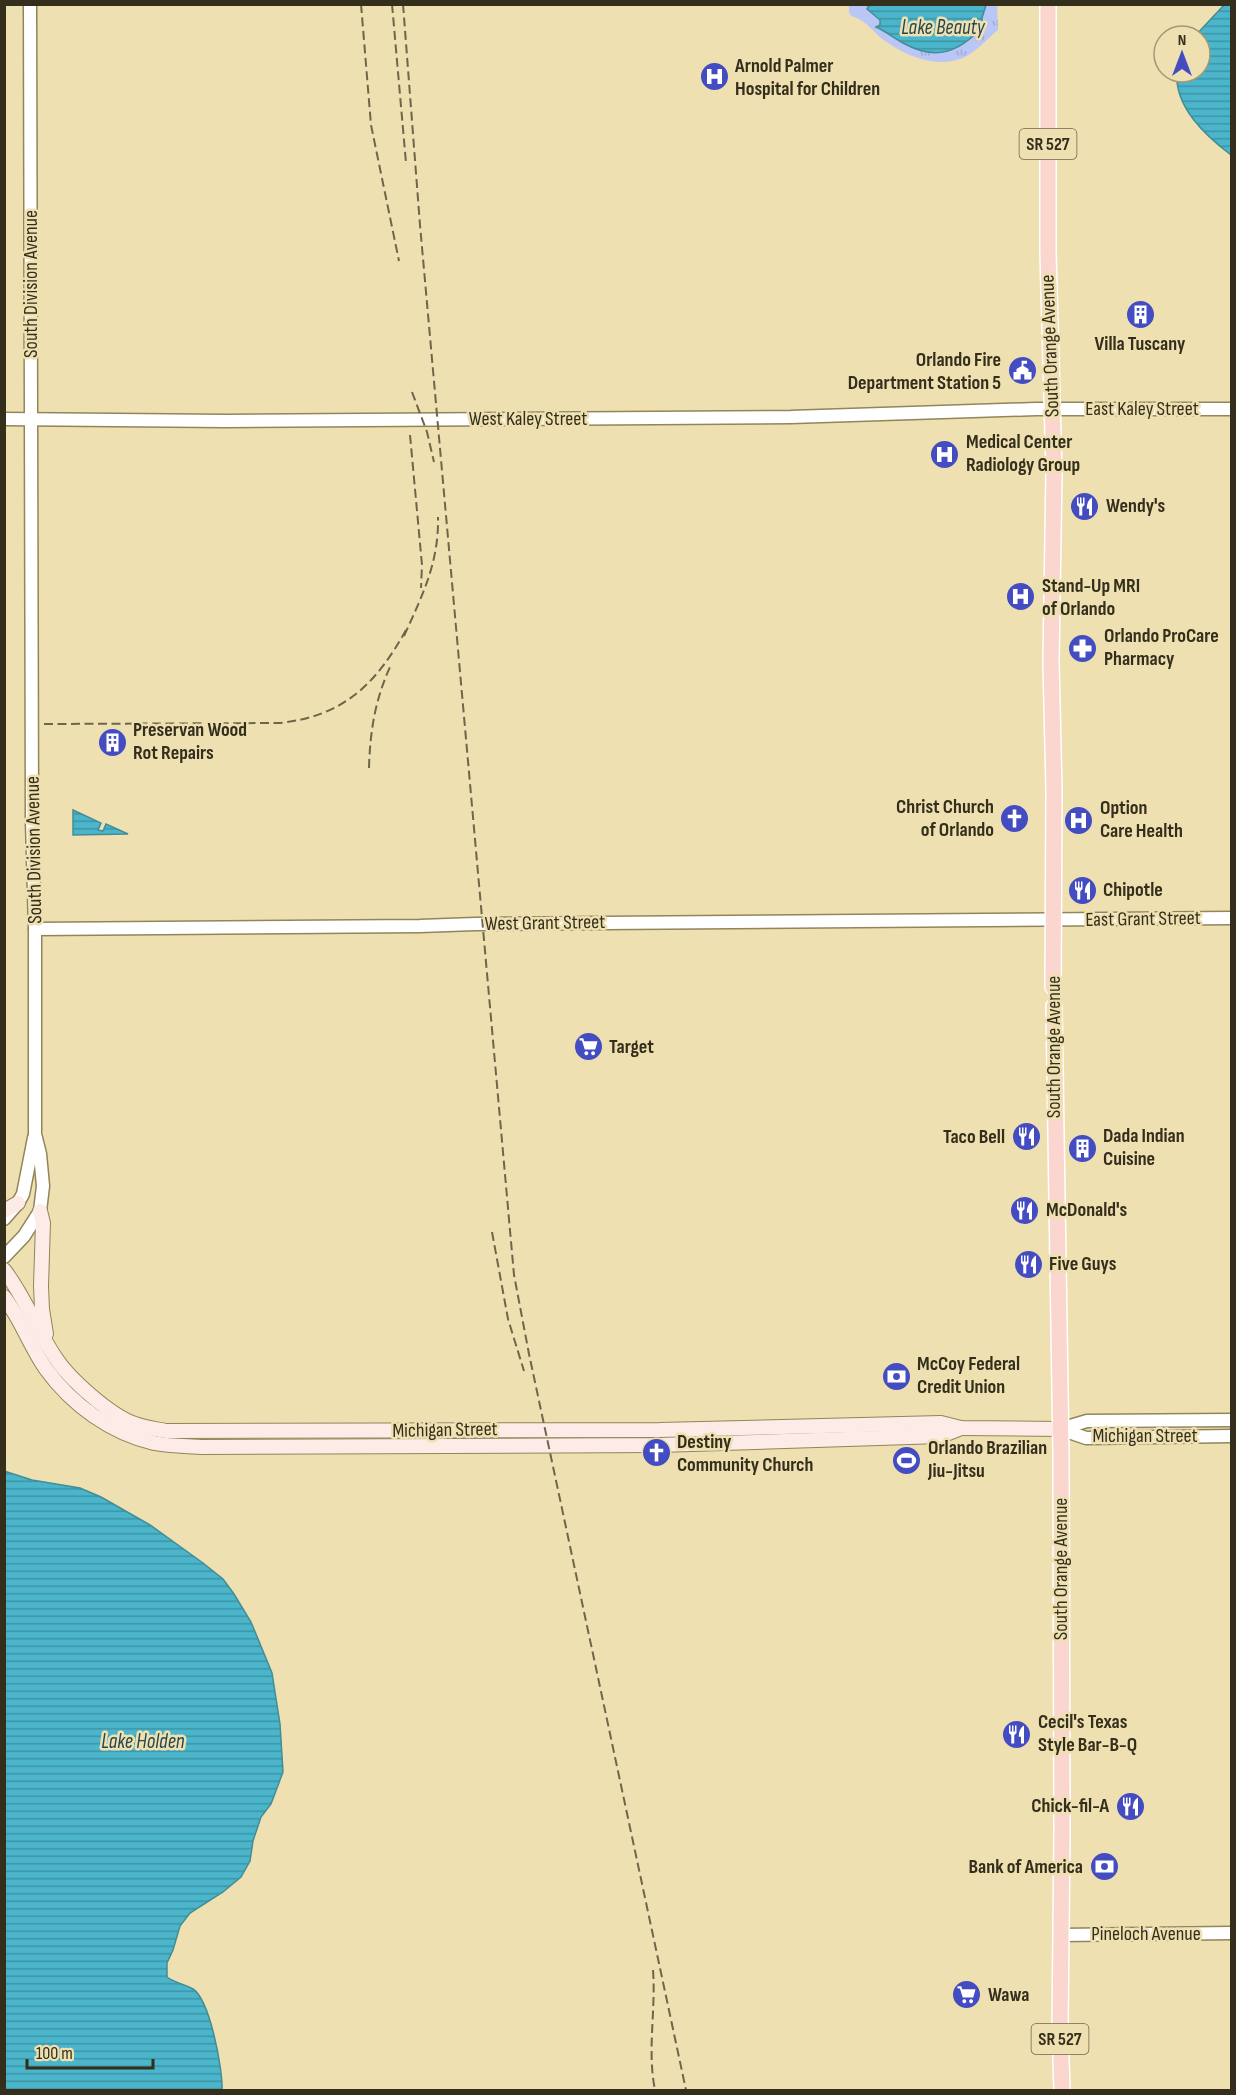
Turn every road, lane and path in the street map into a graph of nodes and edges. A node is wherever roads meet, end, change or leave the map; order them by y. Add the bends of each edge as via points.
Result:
1 (30, 4) edge
2 (1048, 4) edge
3 (1052, 409) junction
4 (1232, 409) edge
5 (32, 418) junction
6 (4, 419) edge
7 (1232, 918) edge
8 (1054, 919) junction
9 (35, 928) junction
10 (1053, 987) joint
11 (1054, 1006) joint
12 (35, 1134) junction
13 (18, 1203) junction
14 (40, 1210) junction
15 (4, 1211) edge
16 (4, 1219) edge
17 (4, 1257) edge
18 (4, 1270) edge
19 (4, 1297) edge
20 (48, 1345) junction
21 (1232, 1420) edge
22 (925, 1423) junction
23 (810, 1426) junction
24 (961, 1428) junction
25 (1060, 1429) junction
26 (1232, 1436) edge
27 (912, 1437) junction
28 (810, 1442) junction
29 (1232, 1933) edge
30 (1060, 1935) junction
31 (1062, 2091) edge

1 - 5 street, South Division Avenue
2 - 3 main road, South Orange Avenue / SR 527 via 1047,228
3 - 4 street, East Kaley Street
3 - 5 street, West Kaley Street via 679,418
3 - 8 main road, South Orange Avenue / SR 527
5 - 6 street, West Kaley Street
5 - 9 street, South Division Avenue
7 - 8 street, East Grant Street
8 - 9 street, West Grant Street
8 - 10 main road, South Orange Avenue / SR 527
9 - 12 street, South Division Avenue
10 - 11 main road, South Orange Avenue / SR 527
11 - 25 main road, South Orange Avenue / SR 527
12 - 13 street, South Division Avenue
12 - 14 street, South Division Avenue via 43,1186
13 - 14 street
13 - 15 main road
13 - 16 street, South Division Avenue
14 - 17 street, South Division Avenue via 24,1236
14 - 20 main road via 42,1309
18 - 20 main road, Michigan Street via 18,1287
19 - 28 main road, Michigan Street via 46,1368 68,1395 96,1418 155,1443 209,1447
20 - 23 main road, Michigan Street via 76,1383 103,1405 134,1424 166,1431
21 - 25 street, Michigan Street via 1087,1421
22 - 23 main road, Michigan Street
22 - 24 main road, Michigan Street
22 - 27 main road
23 - 28 main road
24 - 25 main road, Michigan Street
24 - 27 main road, Michigan Street via 941,1436
25 - 26 street, Michigan Street via 1086,1438
25 - 30 main road, South Orange Avenue / SR 527
27 - 28 main road, Michigan Street
29 - 30 street, Pineloch Avenue
30 - 31 main road, South Orange Avenue / SR 527

